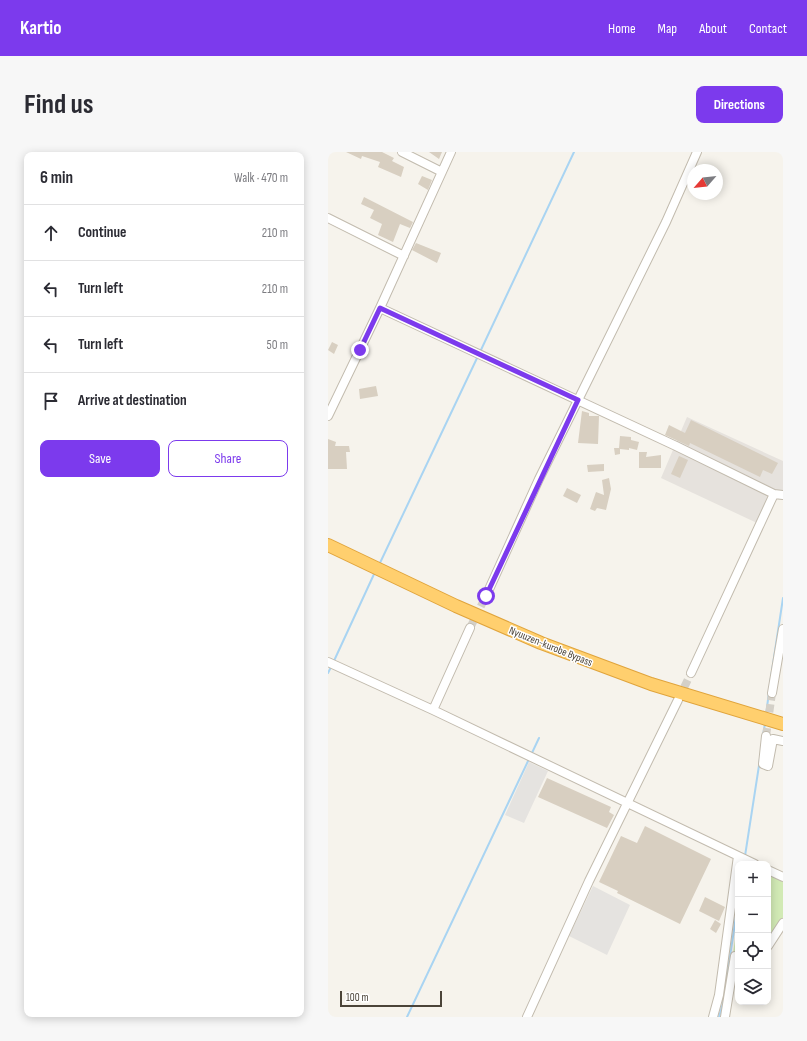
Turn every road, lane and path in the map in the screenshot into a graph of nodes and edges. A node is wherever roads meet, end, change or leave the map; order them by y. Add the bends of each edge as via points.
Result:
1 (402, 152) edge
2 (451, 152) edge
3 (697, 152) edge
4 (442, 172) junction
5 (328, 218) edge
6 (404, 256) junction
7 (380, 308) junction
8 (578, 400) junction
9 (328, 416) edge
10 (774, 494) junction
11 (783, 495) edge
12 (328, 545) edge
13 (486, 596) tunnel mouth
14 (470, 628) tunnel mouth
15 (783, 628) edge
16 (328, 662) edge
17 (691, 673) tunnel mouth
18 (772, 692) tunnel mouth
19 (678, 700) tunnel mouth
20 (433, 710) junction
21 (783, 724) edge
22 (766, 736) tunnel mouth
23 (783, 741) edge
24 (626, 803) junction
25 (738, 856) junction
26 (749, 861) edge
27 (771, 871) edge
28 (783, 877) edge
29 (782, 928) edge
30 (771, 942) edge
31 (735, 956) edge
32 (527, 1017) edge
33 (714, 1017) edge
34 (725, 1017) edge

1 - 4 street
2 - 4 street
3 - 8 street via 666,222
4 - 6 street
5 - 6 street
6 - 7 street
7 - 8 street
7 - 9 street
8 - 10 street
8 - 13 street
10 - 11 street
10 - 17 street
12 - 21 highway, Nyuuzen-kurobe Bypass via 540,643 651,684
14 - 20 street
15 - 18 street
16 - 20 street
19 - 24 street
20 - 24 street
22 - 23 street via 763,764 768,766 773,739
24 - 25 street
24 - 32 street
25 - 26 street
25 - 33 street
27 - 28 street
29 - 30 street
31 - 34 street

